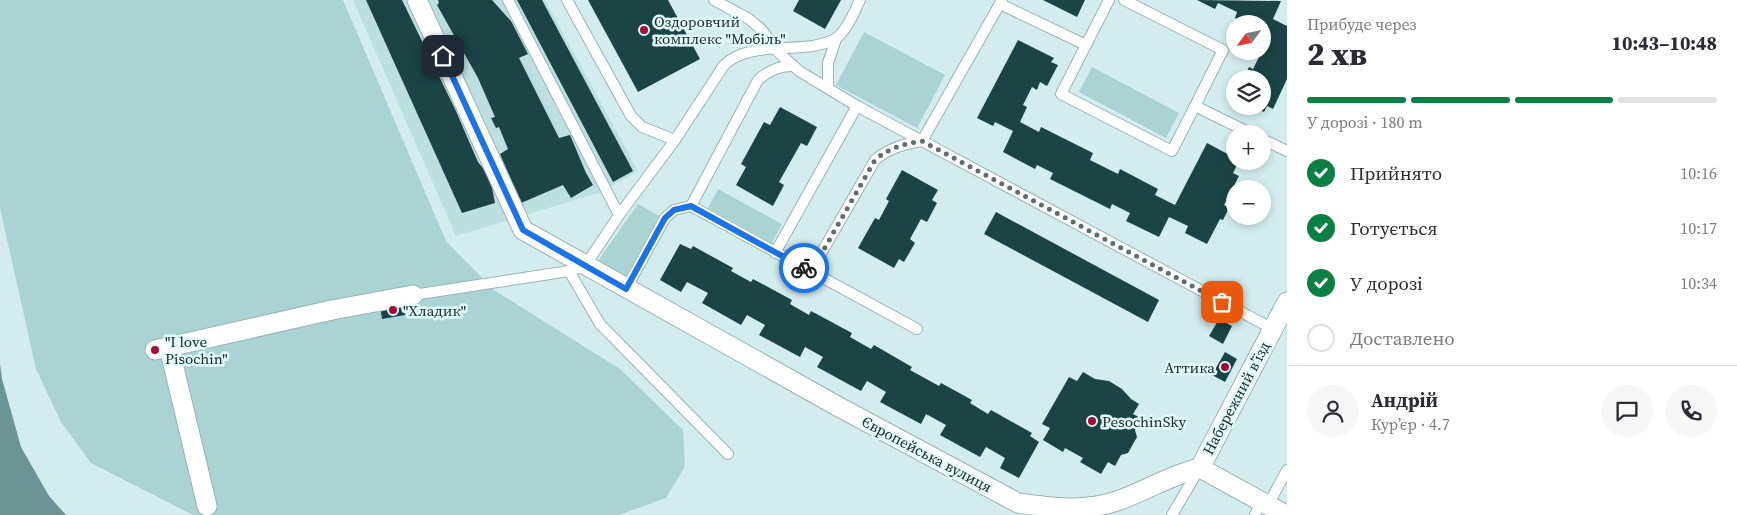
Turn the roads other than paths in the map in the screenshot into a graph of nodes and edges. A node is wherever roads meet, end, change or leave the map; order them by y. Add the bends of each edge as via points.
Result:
1 (417, 0) edge
2 (508, 0) edge
3 (567, 0) edge
4 (714, 0) edge
5 (860, 0) edge
6 (1109, 0) edge
7 (1124, 0) edge
8 (1001, 2) edge
9 (836, 39) junction
10 (1086, 45) junction
11 (776, 49) junction
12 (794, 66) junction
13 (828, 88) junction
14 (858, 106) junction
15 (1195, 106) junction
16 (1234, 125) edge
17 (675, 140) junction
18 (922, 141) junction
19 (1271, 143) edge
20 (1287, 151) edge
21 (691, 206) junction
22 (620, 215) junction
23 (775, 253) junction
24 (577, 268) junction
25 (811, 272) junction
26 (626, 289) junction
27 (413, 295) joint
28 (1287, 302) edge
29 (917, 329) dead end
30 (1273, 329) junction
31 (728, 454) dead end
32 (1200, 468) junction
33 (1287, 470) edge
34 (207, 506) dead end
35 (1262, 507) edge
36 (1172, 515) edge
37 (1286, 515) edge

1 - 24 street, Європейська вулиця via 523,230
2 - 22 lane
3 - 17 lane via 631,116 642,126
4 - 11 lane via 749,18
5 - 9 lane
6 - 10 lane
7 - 15 lane via 1223,50
8 - 10 lane
8 - 18 lane
9 - 11 lane via 824,44
9 - 13 lane via 828,63
10 - 15 lane via 1061,94 1172,151
11 - 12 lane
11 - 17 lane via 746,52 724,65
12 - 13 lane
12 - 21 lane via 772,69 758,80
13 - 14 lane
14 - 18 lane
14 - 23 lane
15 - 16 lane
17 - 22 lane
18 - 25 lane via 889,149 875,160
18 - 30 lane
19 - 20 lane
21 - 23 lane
21 - 26 lane via 674,210 665,218
22 - 24 lane
23 - 25 lane
24 - 26 street, Європейська вулиця
24 - 27 lane
24 - 31 lane via 600,324
25 - 29 lane
26 - 32 street, Європейська вулиця via 1018,503 1084,509 1117,501
27 - 34 street via 162,348
28 - 30 street, Набережний в’їзд
30 - 32 street, Набережний в’їзд
32 - 35 street
32 - 36 lane
33 - 35 lane
35 - 37 street

